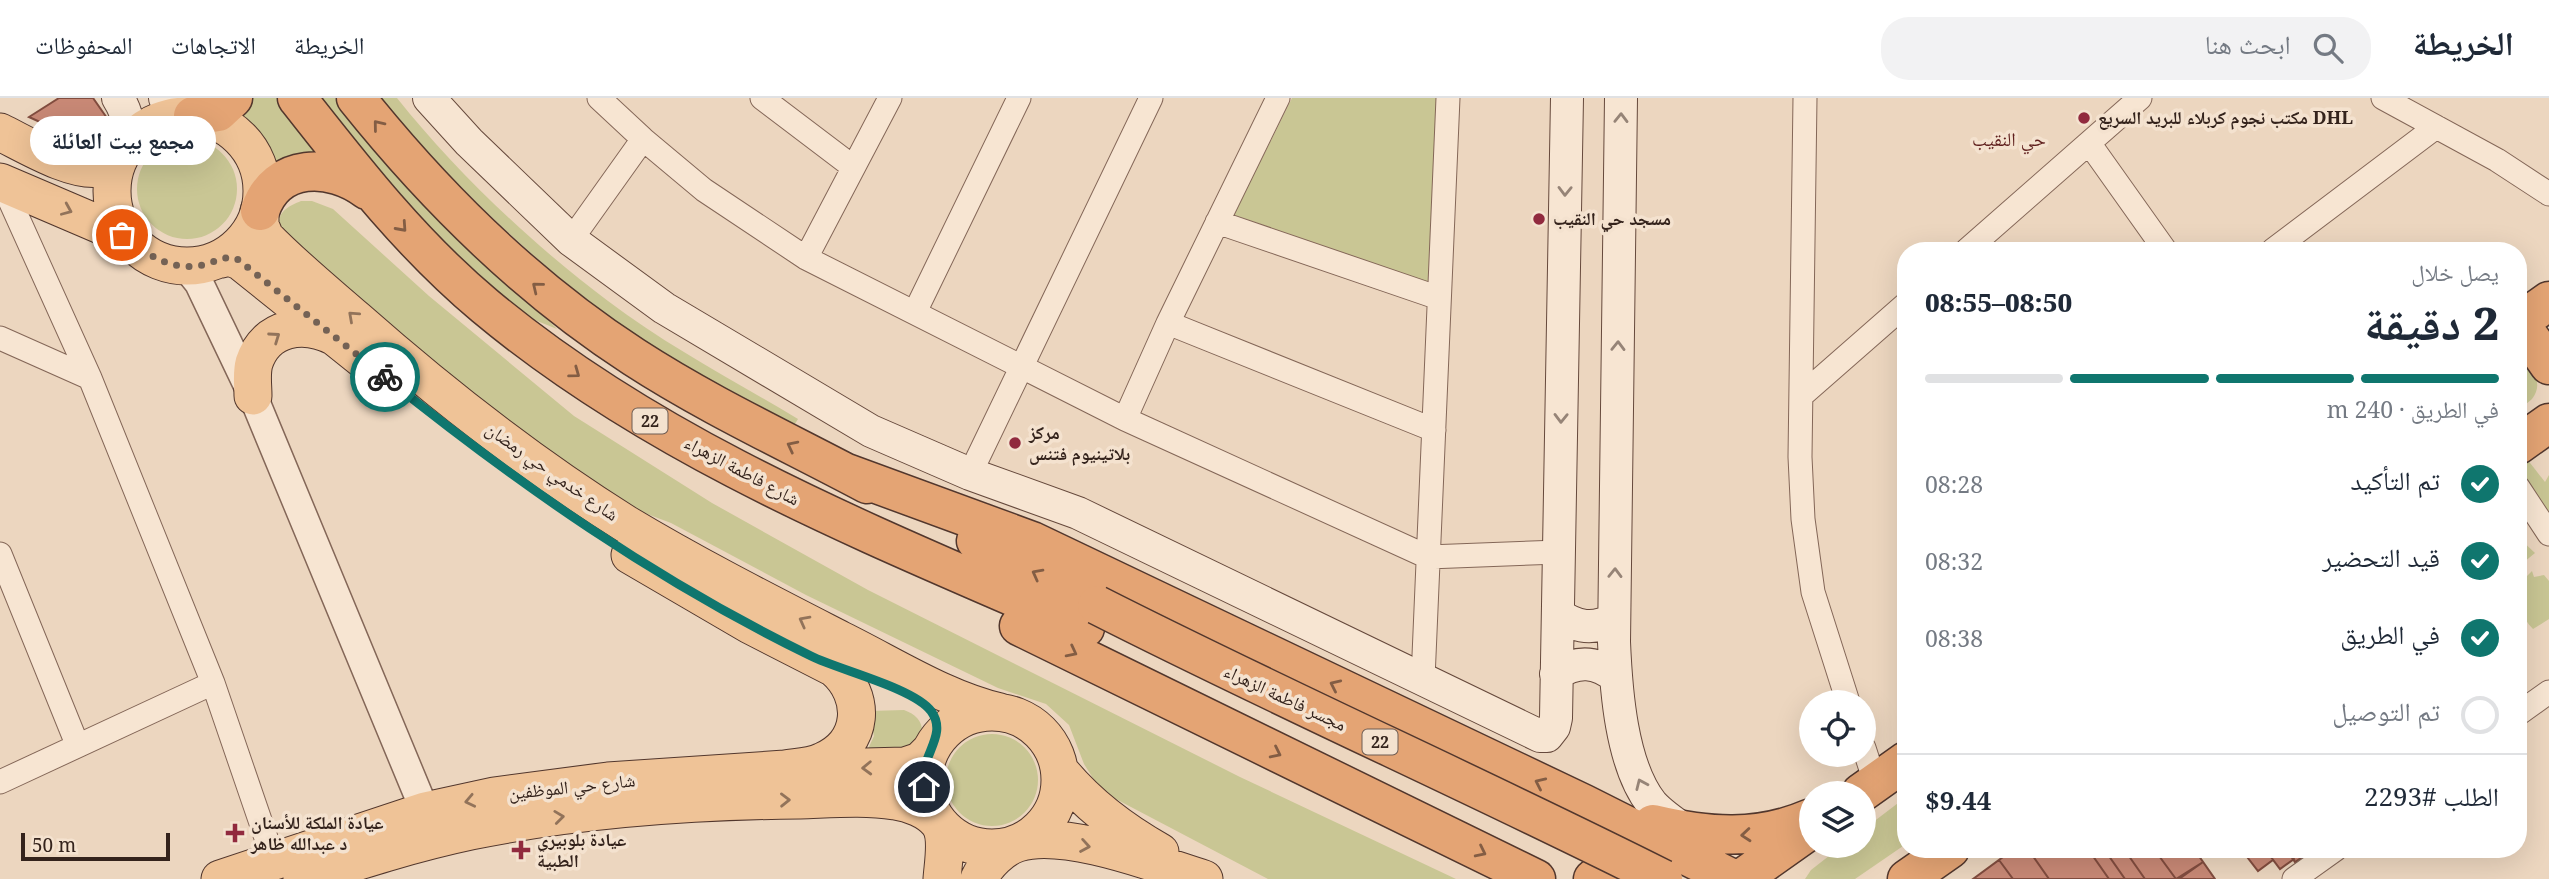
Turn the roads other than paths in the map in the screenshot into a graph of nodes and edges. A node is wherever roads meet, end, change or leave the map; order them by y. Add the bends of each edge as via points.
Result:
1 (118, 98) edge
2 (233, 98) edge
3 (297, 98) edge
4 (356, 98) edge
5 (429, 98) edge
6 (600, 98) edge
7 (762, 98) edge
8 (890, 98) edge
9 (1019, 98) edge
10 (1151, 98) edge
11 (1278, 98) edge
12 (1448, 98) edge
13 (1567, 98) edge
14 (1621, 98) edge
15 (2140, 98) edge
16 (2384, 98) edge
17 (1809, 102) edge
18 (179, 107) edge
19 (2436, 127) junction
20 (12, 137) edge
21 (643, 139) junction
22 (2089, 143) junction
23 (123, 152) junction
24 (853, 167) junction
25 (2, 183) edge
26 (372, 193) junction
27 (2549, 194) edge
28 (1217, 222) junction
29 (266, 228) junction
30 (571, 240) junction
31 (131, 242) junction
32 (1976, 242) edge
33 (2159, 242) edge
34 (2284, 242) edge
35 (222, 258) junction
36 (806, 258) junction
37 (179, 266) junction
38 (1439, 298) junction
39 (915, 312) junction
40 (1897, 312) edge
41 (2529, 315) edge
42 (1168, 323) junction
43 (0, 338) edge
44 (338, 338) junction
45 (2549, 365) edge
46 (1022, 367) junction
47 (90, 378) junction
48 (253, 396) junction
49 (1801, 396) junction
50 (1125, 419) junction
51 (2549, 423) edge
52 (1434, 430) junction
53 (2527, 439) edge
54 (845, 472) junction
55 (970, 474) junction
56 (2527, 501) edge
57 (820, 511) junction
58 (2549, 534) edge
59 (1559, 552) junction
60 (0, 554) edge
61 (1428, 557) junction
62 (9, 603) edge
63 (1558, 614) junction
64 (1091, 617) junction
65 (1614, 619) junction
66 (814, 657) junction
67 (1556, 674) junction
68 (1616, 677) junction
69 (1423, 679) junction
70 (213, 683) junction
71 (1844, 690) edge
72 (2549, 692) edge
73 (2527, 708) edge
74 (1000, 712) junction
75 (77, 744) junction
76 (932, 747) junction
77 (1897, 764) edge
78 (785, 769) junction
79 (1060, 771) junction
80 (1867, 774) edge
81 (0, 782) edge
82 (1584, 804) junction
83 (425, 811) junction
84 (938, 821) junction
85 (1799, 822) edge
86 (1687, 831) junction
87 (1799, 837) edge
88 (1017, 844) junction
89 (1937, 858) edge
90 (2323, 858) edge
91 (288, 870) edge
92 (1911, 877) edge
93 (220, 879) edge
94 (942, 879) edge
95 (979, 879) edge
96 (1204, 879) edge
97 (1210, 879) edge
98 (1535, 879) edge
99 (1593, 879) edge
100 (1611, 879) edge
101 (1663, 879) edge
102 (1733, 879) edge
103 (1741, 879) edge
104 (2294, 879) edge

1 - 23 main road via 128,121
2 - 18 highway via 218,112
3 - 26 highway, شارع فاطمة الزهراء / 22
54 -> 4 highway, 22 via 689,391 559,304 459,215
5 - 30 main road
6 - 21 street
7 - 24 street
8 - 24 street
9 - 39 street
10 - 46 street
11 - 28 street
12 - 38 street
13 -> 59 main road
65 -> 14 main road
15 - 22 street
16 - 19 street
17 - 49 street
18 - 23 main road via 173,117 136,136
18 - 29 main road via 234,132 249,148 259,168
19 - 27 street
19 - 34 street
20 - 23 main road via 90,168 110,165
20 - 25 main road via 33,155 34,169 19,184
21 - 30 street
21 - 36 street via 704,190
22 - 32 street
22 - 33 street
23 - 31 main road via 115,169 113,208
24 - 36 street
25 -> 31 main road
25 - 47 street
26 - 29 highway via 335,174 304,172 287,177 265,197
26 -> 57 highway, شارع فاطمة الزهراء / 22 via 412,238 485,306 587,382 698,449
28 - 38 street
28 - 42 street
29 - 35 main road via 252,230 239,247
74 -> 29 main road, شارع خدمي حي رمضان via 960,699 865,652 627,524 532,461 398,357
30 - 55 main road via 664,308 782,379 871,430
31 - 37 main road via 154,259
35 - 37 main road
35 - 44 main road via 240,261
35 - 48 street via 216,267
36 - 39 street
37 - 48 street via 199,283
38 - 52 street
39 - 46 street
40 - 49 street
41 - 45 highway
42 - 50 street
42 - 52 street
43 - 47 street
48 -> 44 main road via 255,361 276,335 308,327
44 - 66 main road via 566,513 688,590
46 - 50 street
46 - 55 street
47 - 70 street
48 - 83 street
49 - 71 street via 1806,554
50 - 61 street
51 - 53 highway
52 - 61 street
64 -> 54 highway, 22
82 -> 54 highway via 1032,541
55 - 69 main road via 1078,513
56 - 58 street
57 - 64 highway, شارع فاطمة الزهراء / 22
57 -> 98 highway via 985,609
59 - 61 street
59 - 63 main road
60 - 62 street
61 - 69 street
62 - 75 street
63 - 65 main road via 1579,626 1603,625
63 - 67 main road
64 - 100 highway, مجسر فاطمة الزهراء / 22
64 - 101 highway, مجسر فاطمة الزهراء / 22, bridge via 1196,655
65 - 68 main road
66 - 76 main road via 923,704 936,722
66 - 78 main road via 845,677 857,702 856,718 845,745 834,755
67 - 68 main road via 1580,663 1593,664
67 - 69 main road via 1554,727 1547,736 1528,732
86 -> 68 main road via 1658,811 1638,778
70 - 75 street
70 - 91 street
72 - 73 street
74 - 76 main road via 963,718 947,728
74 - 79 main road via 1022,718 1041,731 1054,749
75 - 81 street
76 -> 78 main road, شارع حي الموظفين via 920,761 905,765
76 - 84 main road via 924,769 924,787
77 - 80 highway
78 -> 83 main road, شارع حي الموظفين via 608,781 494,796
79 - 88 main road via 1060,793 1051,815 1037,832
79 - 97 main road via 1114,823
82 - 86 highway
82 - 99 highway via 1606,822 1612,841 1609,860
82 - 102 highway
83 - 91 main road, شارع حي الموظفين
84 - 88 main road via 974,846
91 -> 84 main road, شارع حي الموظفين via 473,831 657,806 888,800 915,806
84 - 94 main road via 943,838
85 -> 86 highway via 1762,834
87 - 103 highway
88 - 95 main road via 995,858
88 -> 96 main road via 1046,840 1090,847
89 - 92 highway
90 - 104 street
91 - 93 main road, شارع حي الموظفين

